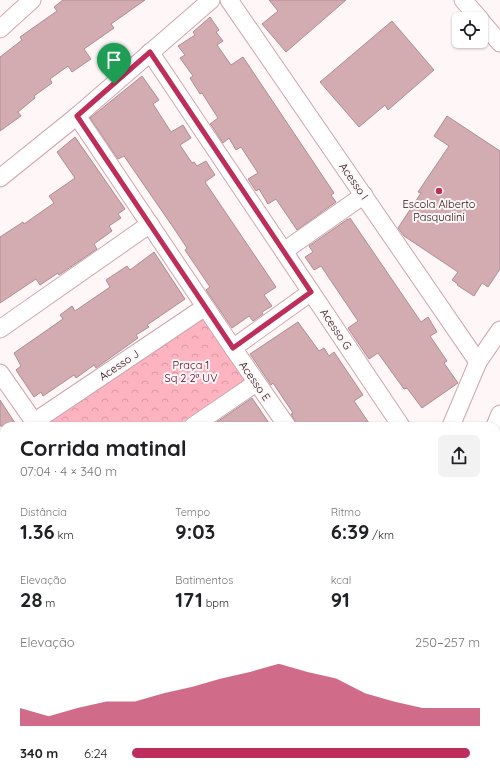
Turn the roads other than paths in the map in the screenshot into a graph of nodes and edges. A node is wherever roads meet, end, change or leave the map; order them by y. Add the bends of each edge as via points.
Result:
1 (32, 0) edge
2 (211, 0) edge
3 (229, 0) edge
4 (463, 0) edge
5 (473, 12) edge
6 (0, 29) edge
7 (488, 29) edge
8 (500, 43) edge
9 (150, 52) junction
10 (77, 116) junction
11 (0, 178) edge
12 (364, 195) junction
13 (150, 224) junction
14 (284, 251) junction
15 (311, 292) junction
16 (205, 307) junction
17 (0, 329) edge
18 (500, 330) edge
19 (233, 348) junction
20 (478, 362) junction
21 (0, 373) edge
22 (256, 383) junction
23 (34, 422) edge
24 (38, 422) edge
25 (199, 422) edge
26 (284, 422) edge
27 (398, 422) edge
28 (453, 422) edge

1 - 6 street
2 - 9 street
3 - 12 street, Acesso I
4 - 5 street
7 - 8 street
9 - 10 street
9 - 14 street, Acesso G
10 - 11 street
10 - 13 street, Acesso E
12 - 14 street
12 - 20 street, Acesso I
13 - 16 street, Acesso E
13 - 17 street
14 - 15 street, Acesso G
15 - 19 street
15 - 27 street, Acesso G
16 - 19 street, Acesso E
16 - 24 street, Acesso J
18 - 20 street
19 - 22 street, Acesso E
20 - 28 street
21 - 23 street
22 - 25 street
22 - 26 street, Acesso E

